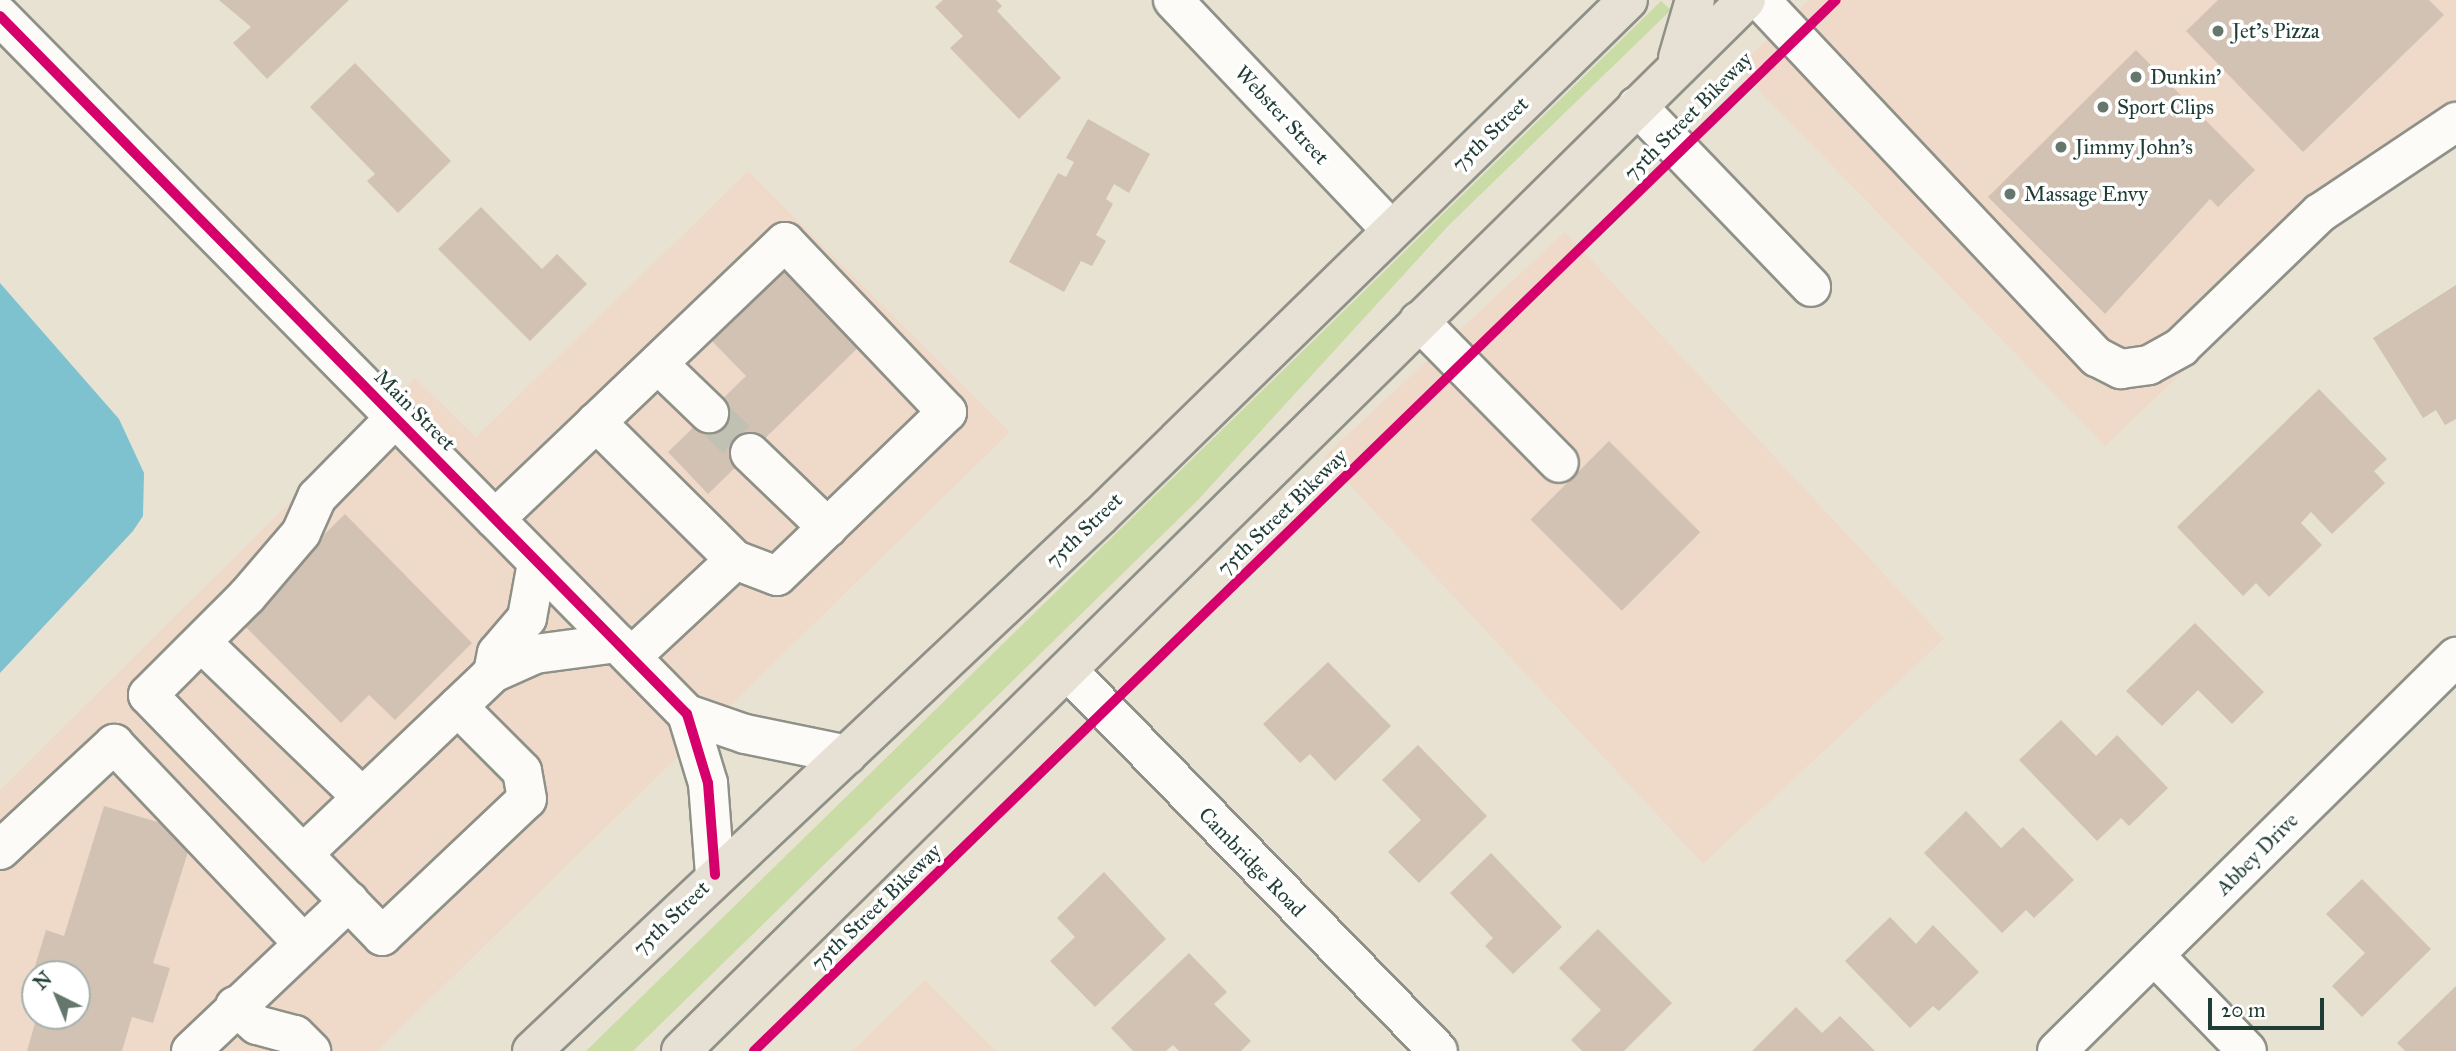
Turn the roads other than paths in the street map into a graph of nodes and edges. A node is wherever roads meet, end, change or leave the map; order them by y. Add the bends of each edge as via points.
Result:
1 (1173, 0) edge
2 (1628, 0) edge
3 (1696, 0) edge
4 (1746, 0) edge
5 (1760, 0) edge
6 (0, 16) edge
7 (1666, 77) junction
8 (1637, 106) junction
9 (2456, 122) edge
10 (1391, 230) junction
11 (1811, 286) dead end
12 (1419, 321) junction
13 (658, 364) junction
14 (709, 413) tunnel mouth
15 (395, 418) junction
16 (597, 422) junction
17 (750, 453) tunnel mouth
18 (1559, 463) dead end
19 (495, 519) junction
20 (828, 528) junction
21 (735, 560) junction
22 (537, 563) junction
23 (202, 643) junction
24 (624, 650) junction
25 (2456, 657) edge
26 (1068, 671) junction
27 (494, 673) junction
28 (458, 707) junction
29 (687, 714) junction
30 (847, 755) junction
31 (362, 797) junction
32 (0, 850) edge
33 (303, 854) junction
34 (715, 874) junction
35 (349, 901) junction
36 (302, 942) junction
37 (2155, 956) junction
38 (250, 1027) edge
39 (191, 1051) edge
40 (311, 1051) edge
41 (532, 1051) edge
42 (681, 1051) edge
43 (1438, 1051) edge
44 (2057, 1051) edge
45 (2247, 1051) edge

1 - 10 street, Webster Street
2 - 10 main road, 75th Street
3 - 7 main road via 1686,45
4 - 7 main road
5 - 9 street via 2097,357 2120,369 2149,365 2181,347 2320,213
6 - 15 street, Main Street
7 - 8 main road
8 - 11 street
8 - 12 main road
10 - 30 main road, 75th Street
12 - 18 street
12 - 26 main road
13 - 14 street
13 - 16 street
13 - 20 street via 785,243 947,412
15 - 19 street, Main Street
15 - 23 street via 339,472 290,547
16 - 19 street
16 - 21 street
17 - 20 street
19 - 22 street, Main Street
20 - 21 street via 777,576
21 - 24 street
22 - 24 street, Main Street
22 - 27 street via 527,618 497,653
23 - 31 street
23 - 33 street via 148,695
24 - 27 street via 535,654
24 - 29 street, Main Street
25 - 37 street, Abbey Drive
26 - 42 main road
26 - 43 street, Cambridge Road
27 - 28 street
28 - 31 street
28 - 35 street via 522,771 527,799 383,936
29 - 30 street, Main Street via 746,734
29 - 34 street, Main Street via 708,783
30 - 34 main road, 75th Street
31 - 33 street
32 - 36 street via 114,744
33 - 35 street
34 - 41 main road, 75th Street
35 - 36 street
36 - 38 street
37 - 44 street, Abbey Drive
37 - 45 street
38 - 39 street
38 - 40 street via 295,1035

